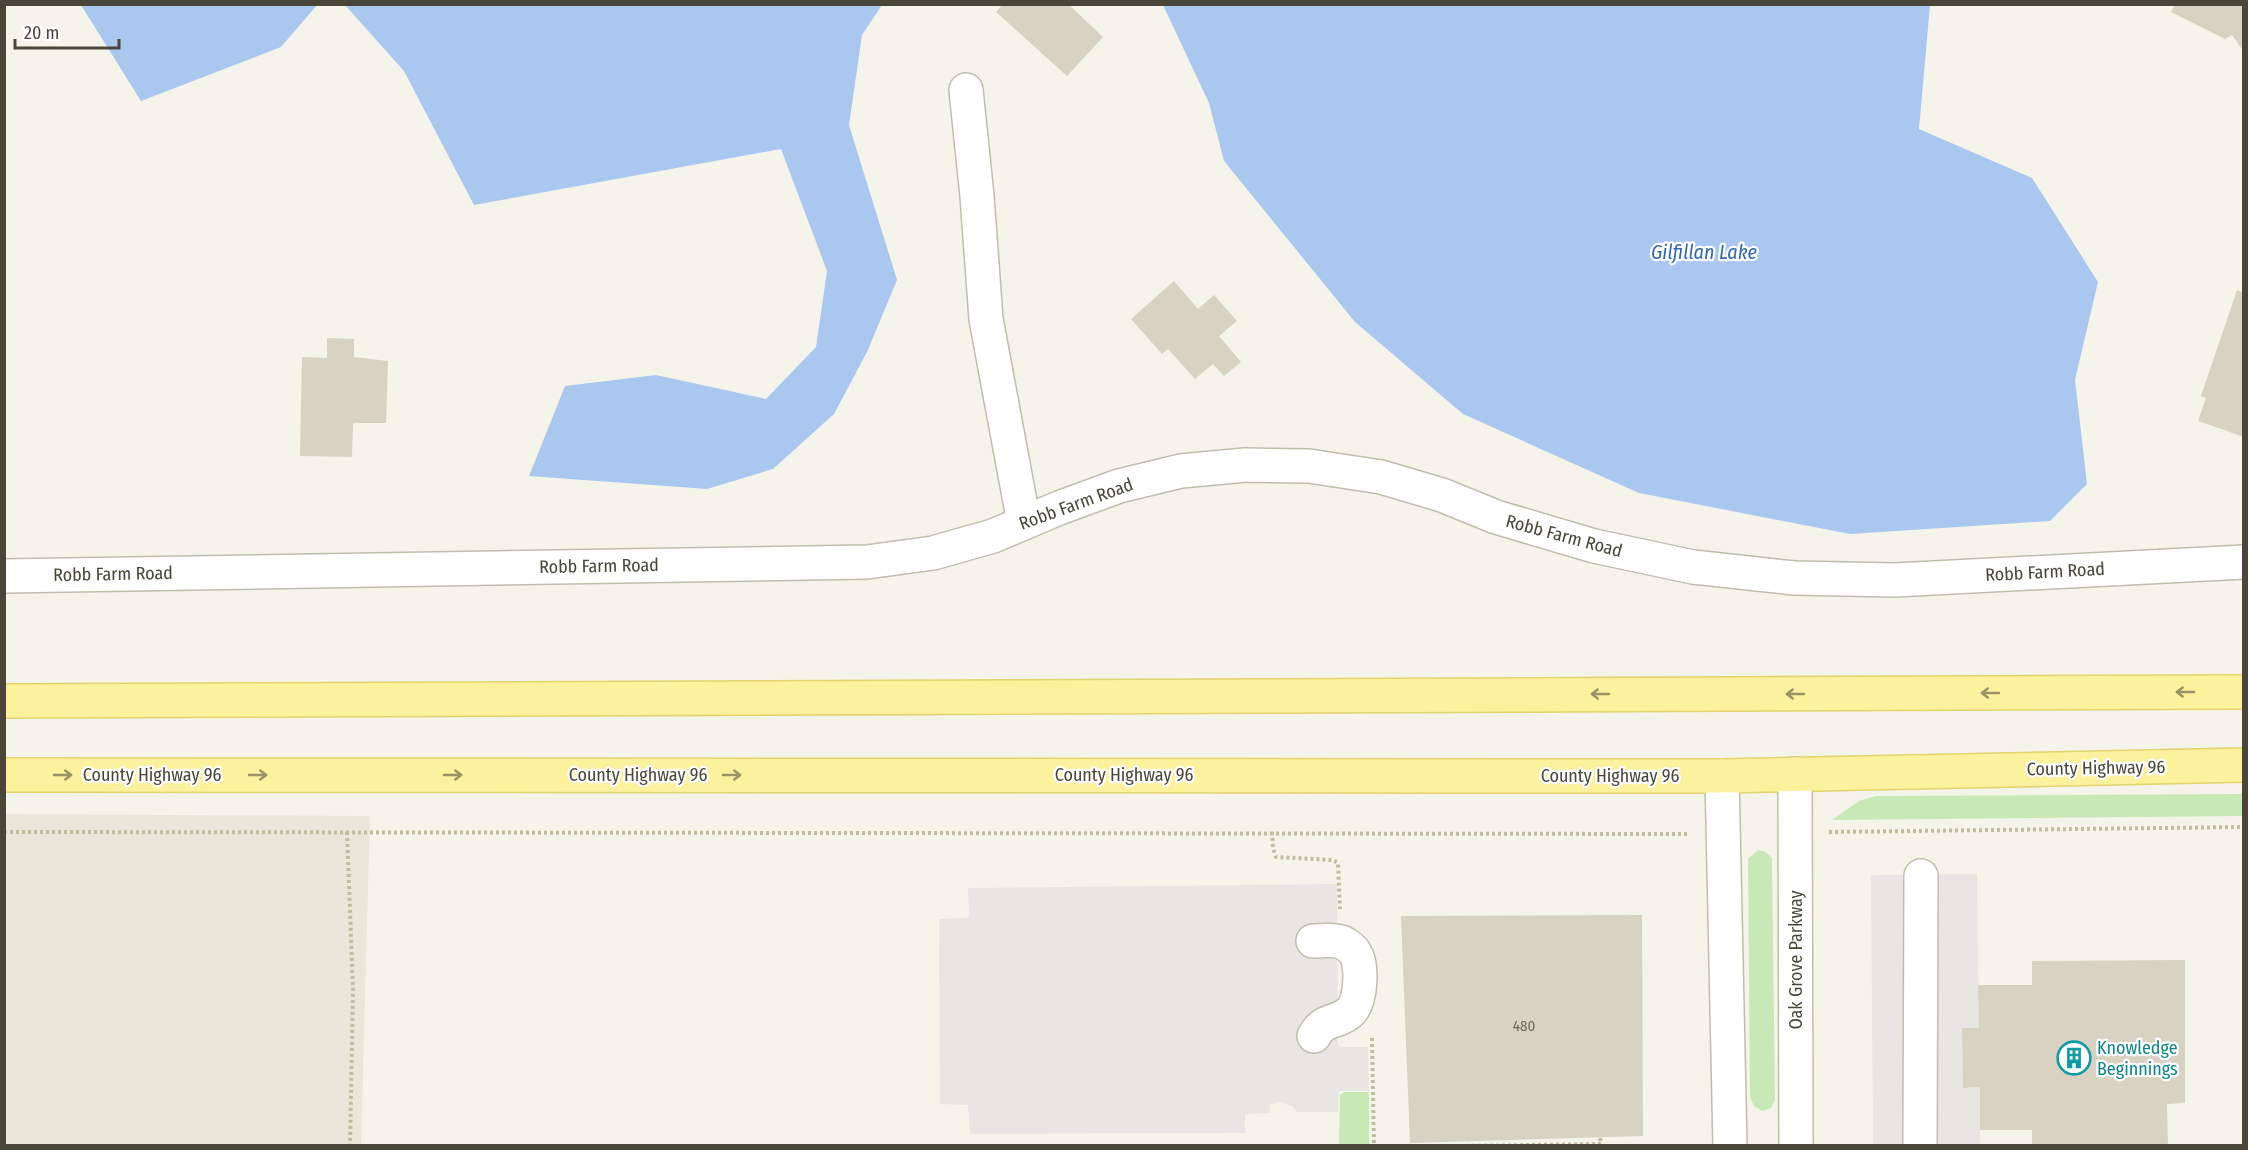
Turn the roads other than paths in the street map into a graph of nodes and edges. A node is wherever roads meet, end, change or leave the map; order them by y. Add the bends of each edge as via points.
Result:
1 (966, 90) dead end
2 (1024, 523) junction
3 (2244, 562) edge
4 (4, 576) edge
5 (2244, 692) edge
6 (4, 701) edge
7 (2244, 765) edge
8 (1796, 774) junction
9 (4, 775) edge
10 (1722, 776) junction
11 (1921, 876) dead end
12 (1312, 941) dead end
13 (1314, 1036) dead end
14 (1730, 1146) edge
15 (1796, 1146) edge
16 (1920, 1146) edge

1 - 2 street via 986,318
2 - 3 street, Robb Farm Road via 1119,486 1181,471 1245,465 1309,466 1381,477 1593,546 1693,567 1794,578 1895,580
2 - 4 street, Robb Farm Road via 933,553 867,562
5 -> 6 main road
7 - 8 main road, County Highway 96
8 - 10 main road, County Highway 96
8 - 15 street, Oak Grove Parkway
9 -> 10 main road, County Highway 96
10 - 14 street
11 - 16 street
12 - 13 street via 1340,941 1353,950 1358,960 1360,993 1348,1014 1327,1022

